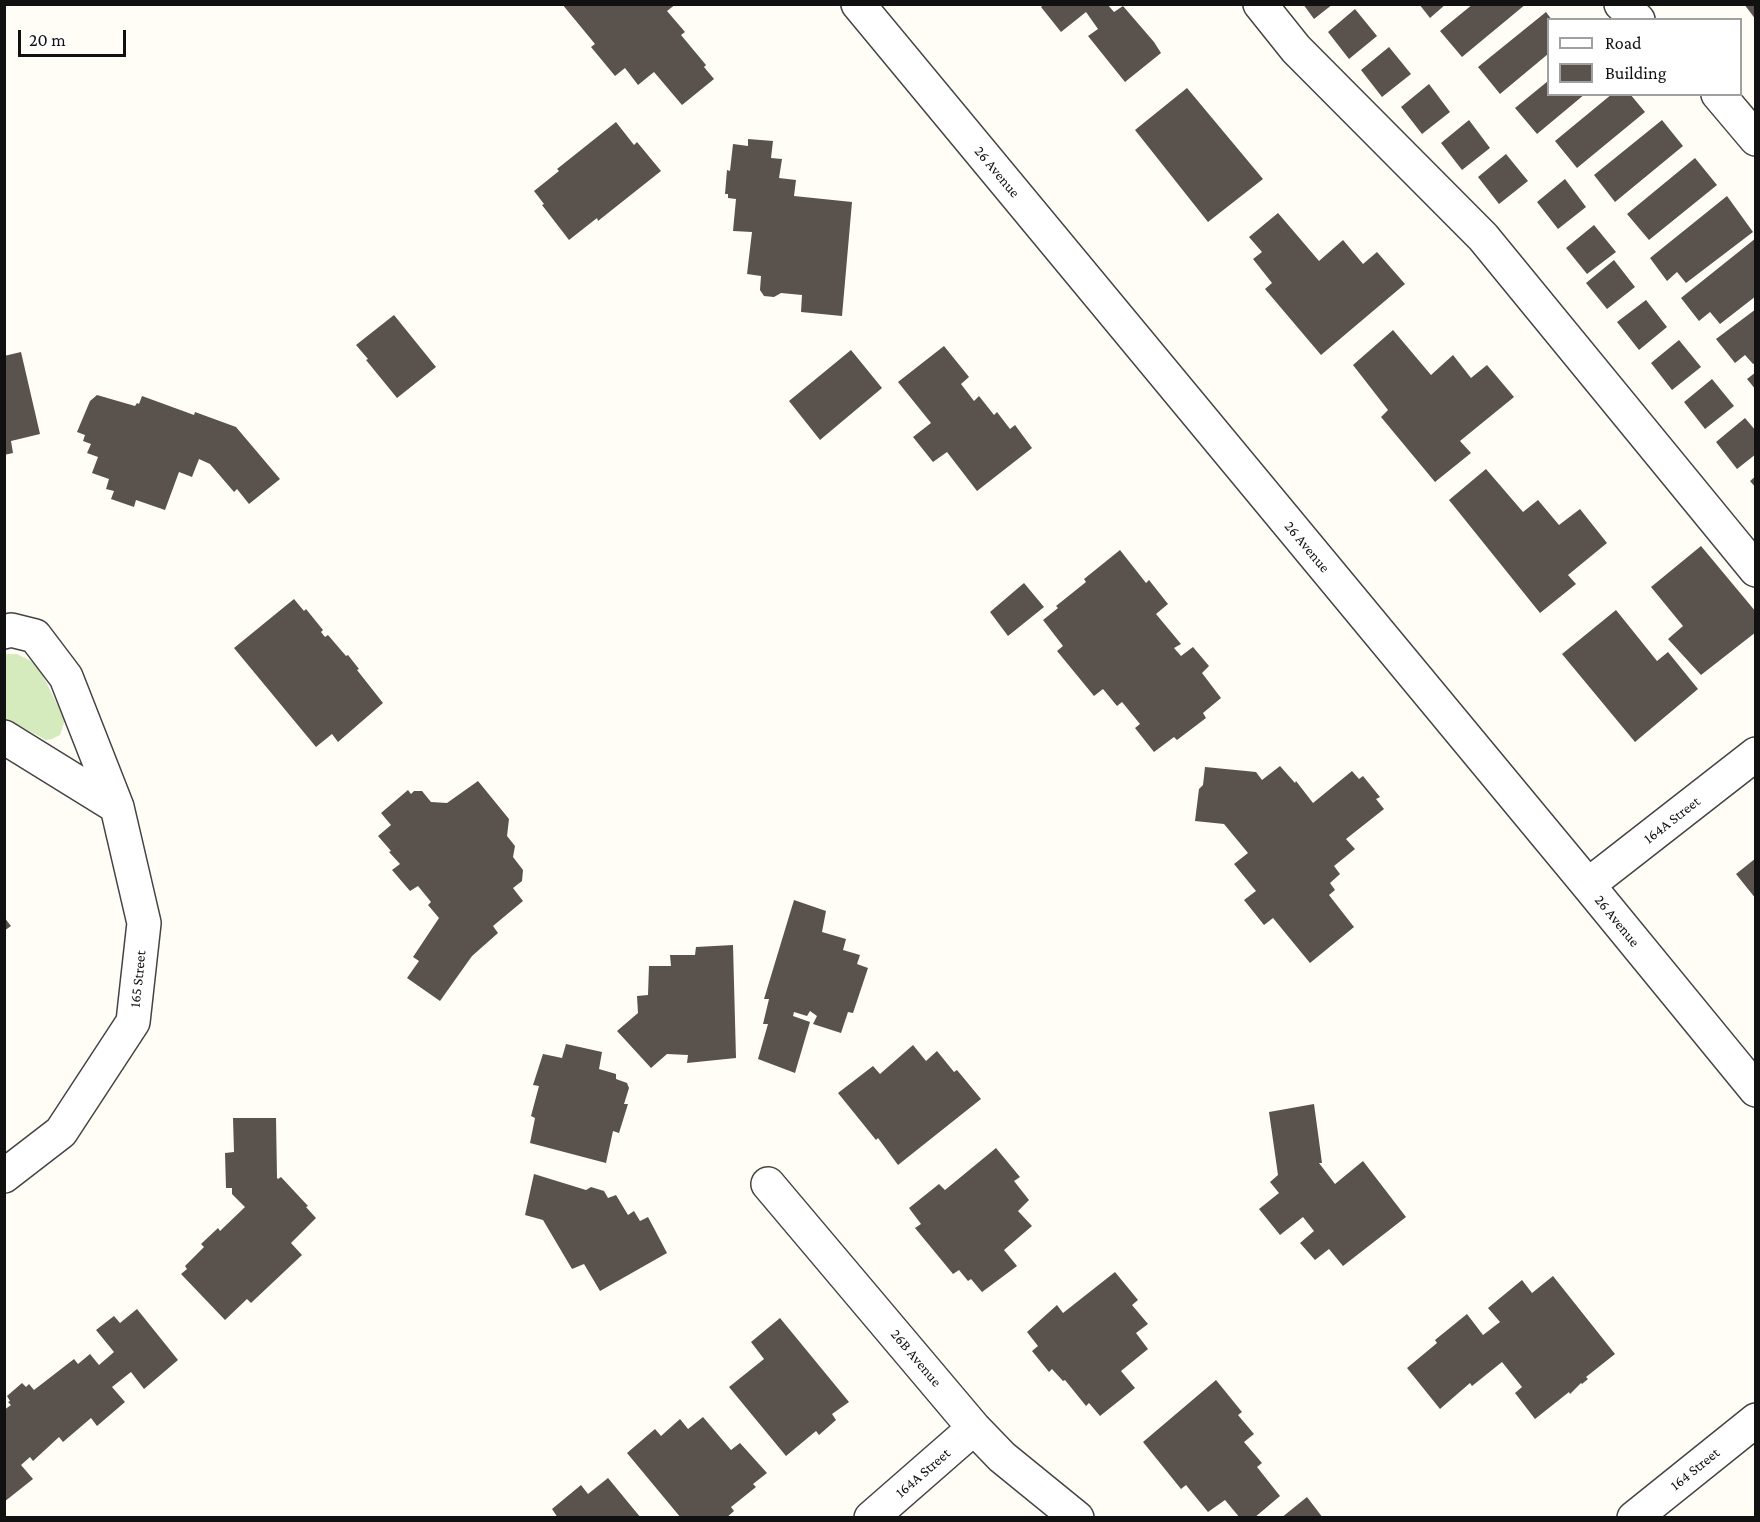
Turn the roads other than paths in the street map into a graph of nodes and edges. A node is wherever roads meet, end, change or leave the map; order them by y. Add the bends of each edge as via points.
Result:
1 (858, 4) edge
2 (1260, 4) edge
3 (1621, 4) edge
4 (1636, 18) edge
5 (1720, 96) edge
6 (1755, 139) edge
7 (1755, 570) edge
8 (4, 632) edge
9 (4, 737) edge
10 (1755, 754) edge
11 (117, 807) junction
12 (1588, 885) junction
13 (1755, 1090) edge
14 (4, 1176) edge
15 (768, 1184) dead end
16 (1755, 1420) edge
17 (974, 1428) junction
18 (871, 1518) edge
19 (1077, 1518) edge
20 (1634, 1518) edge

1 - 12 street, 26 Avenue
2 - 7 street via 1296,49 1482,237
3 - 4 street
5 - 6 street
8 - 11 street, 165 Street via 35,636 66,677
9 - 11 street
10 - 12 street, 164A Street
11 - 14 street, 165 Street via 144,923 133,1022 61,1132
12 - 13 street, 26 Avenue
15 - 17 street, 26B Avenue
16 - 20 street, 164 Street
17 - 18 street, 164A Street
17 - 19 street, 26B Avenue via 1002,1457

